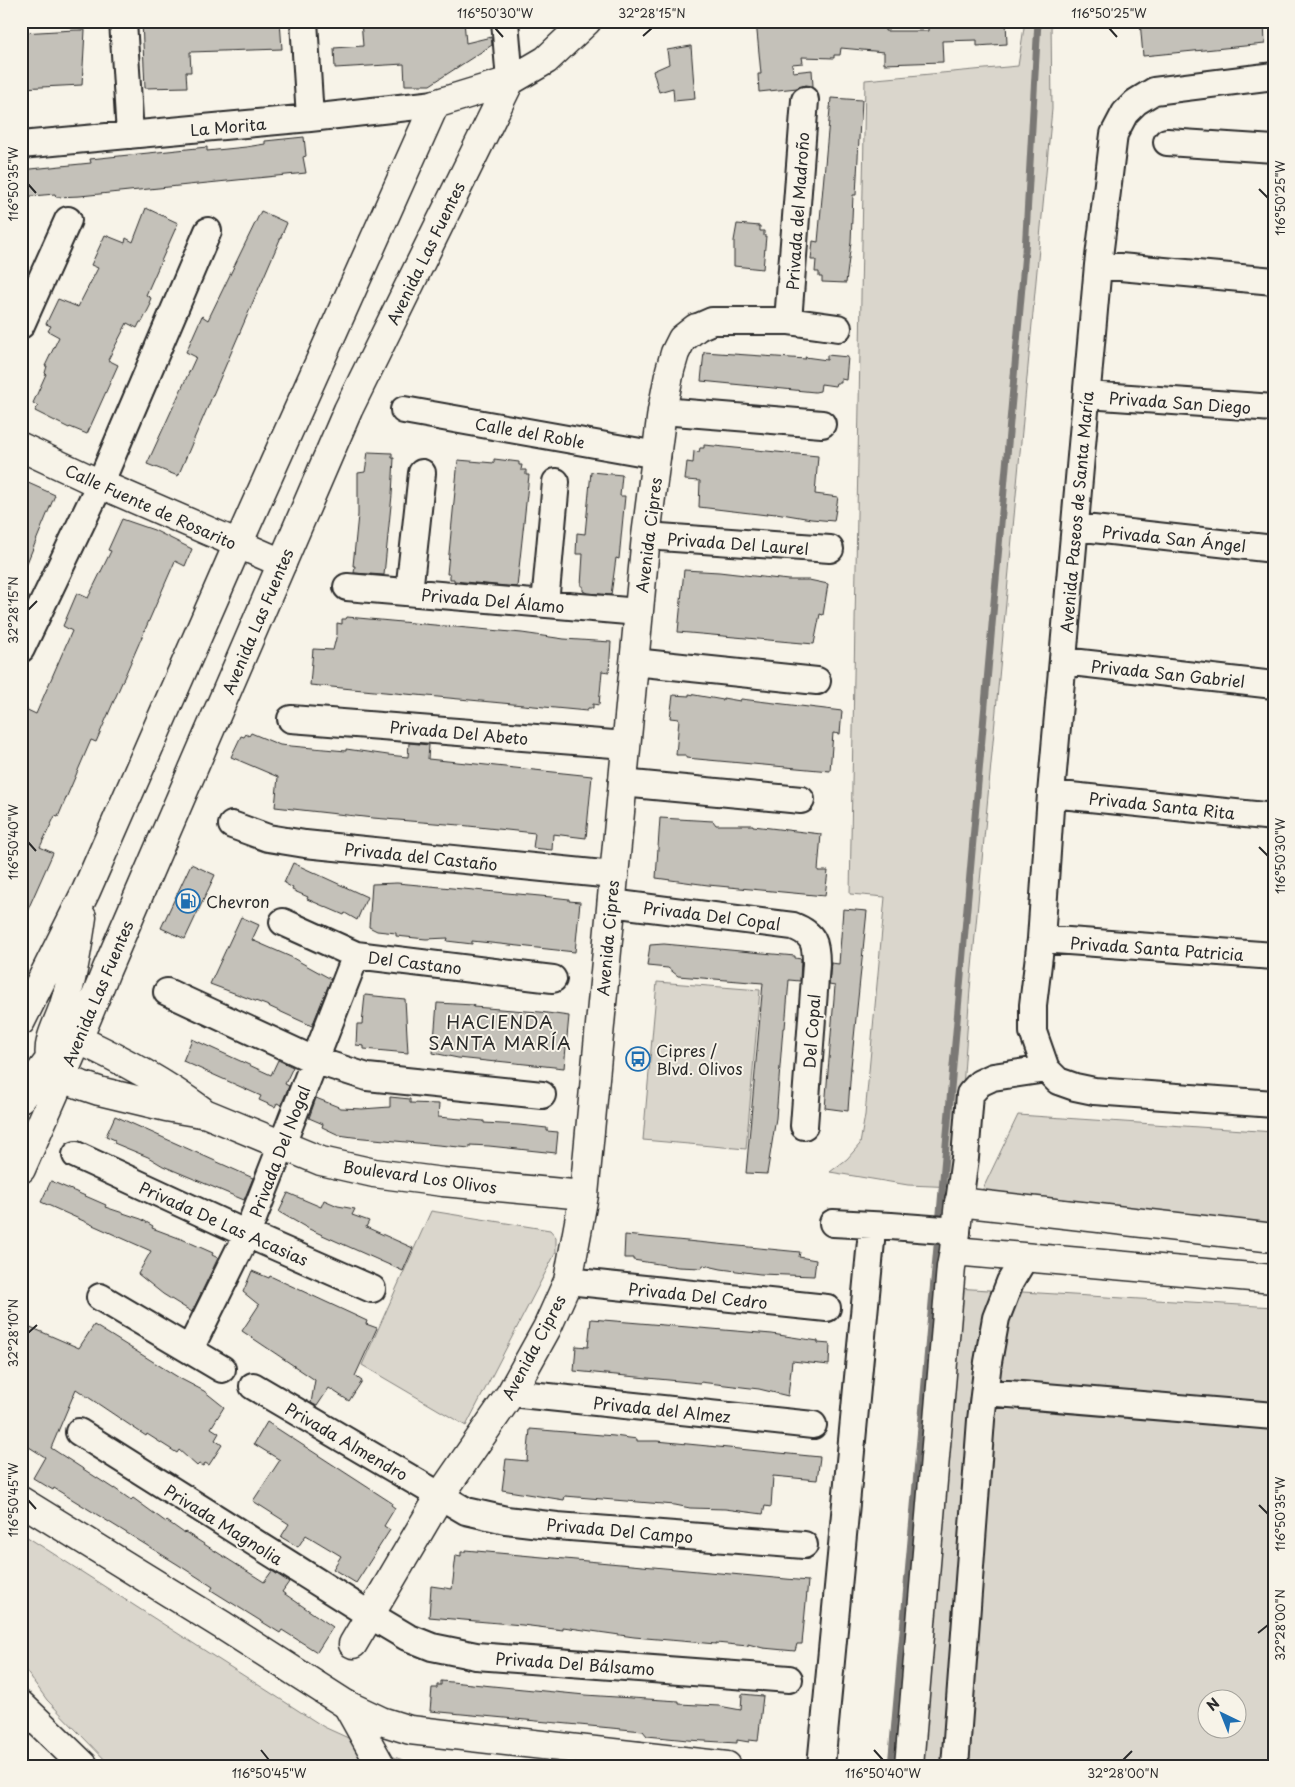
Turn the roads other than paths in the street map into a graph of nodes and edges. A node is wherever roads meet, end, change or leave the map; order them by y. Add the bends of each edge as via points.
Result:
1 (123, 21) edge
2 (304, 21) edge
3 (505, 21) edge
4 (587, 21) edge
5 (1274, 76) edge
6 (510, 81) junction
7 (805, 100) dead end
8 (435, 104) junction
9 (310, 118) junction
10 (130, 135) junction
11 (1167, 142) dead end
12 (21, 145) edge
13 (1274, 149) edge
14 (68, 220) dead end
15 (208, 230) dead end
16 (1098, 265) junction
17 (1274, 281) edge
18 (788, 321) junction
19 (21, 325) edge
20 (696, 328) joint
21 (838, 328) dead end
22 (1087, 395) junction
23 (1274, 408) edge
24 (404, 410) dead end
25 (662, 411) junction
26 (822, 424) dead end
27 (21, 447) edge
28 (657, 455) junction
29 (422, 473) dead end
30 (556, 482) dead end
31 (100, 484) junction
32 (1075, 527) junction
33 (646, 536) junction
34 (238, 544) junction
35 (830, 549) dead end
36 (1274, 549) edge
37 (282, 563) junction
38 (347, 587) dead end
39 (409, 592) junction
40 (545, 604) junction
41 (639, 612) junction
42 (21, 649) edge
43 (1063, 661) junction
44 (634, 662) junction
45 (817, 680) dead end
46 (1274, 685) edge
47 (291, 718) dead end
48 (626, 745) junction
49 (622, 782) junction
50 (1051, 794) junction
51 (801, 800) dead end
52 (1274, 817) edge
53 (232, 825) dead end
54 (613, 875) junction
55 (86, 891) junction
56 (611, 903) junction
57 (283, 922) dead end
58 (810, 936) joint
59 (1041, 940) junction
60 (356, 955) junction
61 (1274, 956) edge
62 (553, 979) dead end
63 (167, 992) dead end
64 (21, 1020) edge
65 (79, 1040) junction
66 (314, 1060) junction
67 (55, 1068) junction
68 (1046, 1069) junction
69 (542, 1096) dead end
70 (21, 1098) edge
71 (1274, 1104) edge
72 (207, 1114) junction
73 (804, 1126) dead end
74 (282, 1144) junction
75 (76, 1155) dead end
76 (21, 1169) edge
77 (584, 1195) junction
78 (958, 1202) junction
79 (833, 1224) dead end
80 (881, 1225) junction
81 (247, 1234) junction
82 (951, 1237) junction
83 (1274, 1238) edge
84 (1025, 1257) junction
85 (1274, 1280) edge
86 (568, 1281) junction
87 (372, 1289) dead end
88 (100, 1297) dead end
89 (827, 1308) dead end
90 (190, 1349) junction
91 (222, 1369) dead end
92 (253, 1386) dead end
93 (984, 1392) junction
94 (511, 1393) junction
95 (1274, 1416) edge
96 (813, 1425) dead end
97 (79, 1432) dead end
98 (440, 1496) junction
99 (21, 1501) edge
100 (804, 1545) dead end
101 (370, 1615) junction
102 (353, 1644) dead end
103 (789, 1679) dead end
104 (21, 1696) edge
105 (21, 1704) edge
106 (347, 1705) junction
107 (41, 1724) junction
108 (649, 1761) edge
109 (84, 1766) edge
110 (381, 1766) edge
111 (602, 1766) edge
112 (726, 1766) edge
113 (821, 1766) edge
114 (909, 1766) edge
115 (955, 1766) edge

1 - 10 street
2 - 9 street
3 - 6 street
4 - 6 main road via 546,60
5 - 16 street, Avenida Paseos de Santa María via 1154,92 1124,112 1114,134
6 - 8 main road
6 - 37 main road, Avenida Las Fuentes via 348,410
7 - 18 street, Privada del Madroño
8 - 9 street, La Morita
8 - 34 main road
9 - 10 street, La Morita
10 - 12 street, La Morita
11 - 13 street
14 - 19 street
15 - 31 street
16 - 17 street
16 - 22 street, Avenida Paseos de Santa María
18 - 20 street, Avenida Cipres via 712,321
18 - 21 street, Avenida Cipres
20 - 25 main road, Avenida Cipres via 682,339 675,353
22 - 23 street, Privada San Diego
22 - 32 street, Avenida Paseos de Santa María
24 - 28 street, Calle del Roble
25 - 26 street
25 - 28 main road, Avenida Cipres
27 - 31 main road, Calle Fuente de Rosarito
28 - 33 main road, Avenida Cipres
29 - 39 street
30 - 40 street
31 - 34 main road, Calle Fuente de Rosarito
31 - 42 street
32 - 36 street, Privada San Ángel
32 - 43 street, Avenida Paseos de Santa María
33 - 35 street, Privada Del Laurel
33 - 41 main road, Avenida Cipres
34 - 37 main road, Calle Fuente de Rosarito
34 - 55 main road
37 - 65 main road, Avenida Las Fuentes
38 - 39 street, Privada Del Álamo
39 - 40 street, Privada Del Álamo
40 - 41 street, Privada Del Álamo
41 - 44 main road, Avenida Cipres
43 - 46 street, Privada San Gabriel
43 - 50 street, Avenida Paseos de Santa María
44 - 45 street
44 - 48 main road, Avenida Cipres
47 - 48 street, Privada Del Abeto
48 - 49 main road, Avenida Cipres
49 - 51 street
49 - 54 main road, Avenida Cipres
50 - 52 street, Privada Santa Rita
50 - 59 street, Avenida Paseos de Santa María
53 - 54 street, Privada del Castaño via 268,838 305,844
54 - 56 main road, Avenida Cipres
55 - 64 main road
55 - 67 main road via 80,938 64,1005 50,1043
56 - 58 street, Privada Del Copal via 784,924
56 - 77 main road, Avenida Cipres
57 - 60 street, Del Castano
58 - 73 street, Del Copal via 816,949 816,964
59 - 61 street, Privada Santa Patricia
59 - 68 street, Avenida Paseos de Santa María via 1033,1032
60 - 62 street, Del Castano
60 - 66 street, Privada Del Nogal
63 - 66 street
65 - 67 main road, Avenida Las Fuentes
65 - 72 main road, Boulevard Los Olivos via 162,1083
66 - 69 street via 367,1077
66 - 74 street, Privada Del Nogal
67 - 70 main road
67 - 72 main road, Boulevard Los Olivos via 99,1091
67 - 76 main road, Avenida Las Fuentes
68 - 71 street via 1058,1081 1094,1091
68 - 78 street via 993,1077 980,1083 970,1094
72 - 74 main road, Boulevard Los Olivos
74 - 77 main road, Boulevard Los Olivos via 321,1161 374,1173
74 - 81 street, Privada Del Nogal
75 - 81 street, Privada De Las Acasias
77 - 86 main road, Avenida Cipres
78 - 82 main road
78 - 83 main road
79 - 80 street
80 - 82 street
80 - 113 street via 870,1251
81 - 87 street, Privada De Las Acasias
81 - 90 street, Privada Del Nogal
82 - 84 main road
82 - 114 main road
84 - 85 main road
84 - 93 street via 1010,1282 996,1318
86 - 89 street, Privada Del Cedro
86 - 94 main road, Avenida Cipres via 547,1328
88 - 90 street
90 - 91 street
92 - 98 street, Privada Almendro
93 - 95 street
93 - 115 street
94 - 96 street, Privada del Almez
94 - 98 main road, Avenida Cipres
97 - 101 street, Privada Magnolia
98 - 100 street, Privada Del Campo via 466,1511 506,1520
98 - 101 main road, Avenida Cipres
99 - 106 main road
101 - 102 main road, Avenida Cipres
101 - 103 street, Privada Del Bálsamo via 407,1637 432,1647 476,1656
104 - 107 main road
105 - 107 main road
106 - 108 main road via 381,1722 410,1730
106 - 110 main road
107 - 109 main road
108 - 111 main road
108 - 112 main road

